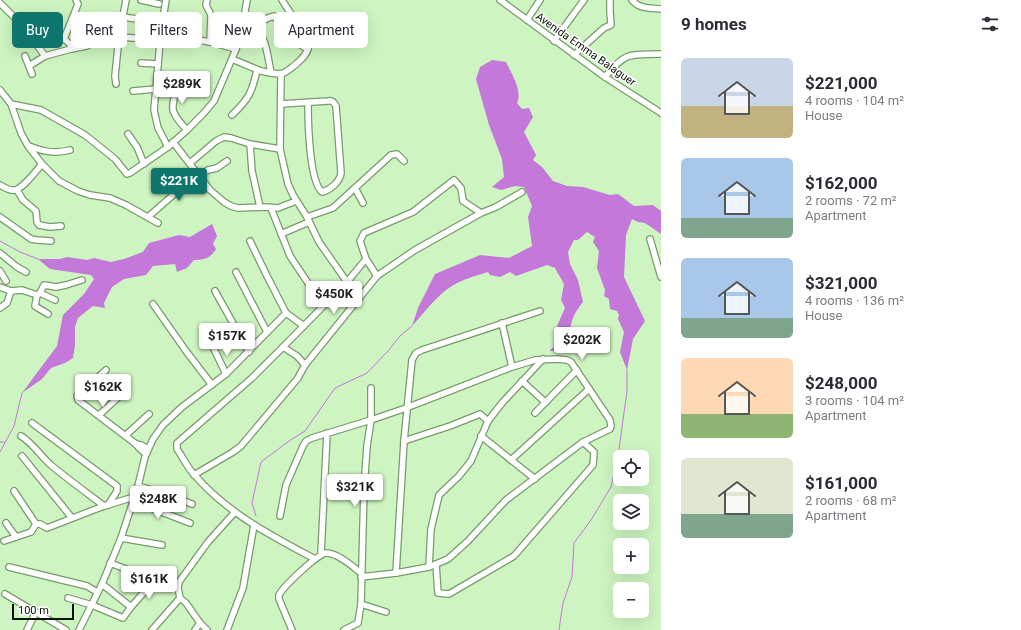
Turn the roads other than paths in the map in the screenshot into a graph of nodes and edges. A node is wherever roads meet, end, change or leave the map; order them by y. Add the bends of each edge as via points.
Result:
1 (76, 0) edge
2 (126, 0) edge
3 (141, 0) edge
4 (166, 0) edge
5 (207, 0) edge
6 (247, 0) edge
7 (282, 0) edge
8 (500, 0) edge
9 (540, 0) edge
10 (584, 0) edge
11 (610, 0) edge
12 (632, 0) edge
13 (644, 0) edge
14 (0, 3) edge
15 (159, 4) dead end
16 (641, 7) junction
17 (661, 9) edge
18 (123, 12) edge
19 (245, 12) edge
20 (210, 13) edge
21 (527, 20) junction
22 (202, 41) edge
23 (554, 41) junction
24 (210, 42) edge
25 (76, 48) edge
26 (118, 48) edge
27 (232, 48) edge
28 (265, 48) edge
29 (71, 49) junction
30 (236, 49) joint
31 (308, 49) joint
32 (661, 54) edge
33 (574, 55) junction
34 (25, 56) dead end
35 (45, 56) junction
36 (232, 59) junction
37 (141, 64) dead end
38 (158, 64) junction
39 (29, 66) junction
40 (257, 70) junction
41 (271, 73) junction
42 (32, 74) dead end
43 (281, 75) junction
44 (605, 77) junction
45 (178, 80) dead end
46 (116, 84) dead end
47 (156, 89) junction
48 (0, 90) edge
49 (133, 90) dead end
50 (308, 102) junction
51 (12, 104) junction
52 (281, 104) junction
53 (661, 113) edge
54 (232, 115) dead end
55 (187, 130) junction
56 (128, 134) dead end
57 (173, 142) junction
58 (250, 144) junction
59 (28, 146) junction
60 (168, 147) junction
61 (280, 149) junction
62 (70, 150) dead end
63 (227, 161) dead end
64 (404, 161) dead end
65 (190, 163) junction
66 (42, 164) junction
67 (144, 164) junction
68 (200, 176) junction
69 (0, 185) edge
70 (355, 188) junction
71 (17, 190) junction
72 (522, 192) dead end
73 (296, 201) junction
74 (363, 203) dead end
75 (260, 207) junction
76 (271, 208) junction
77 (481, 213) junction
78 (0, 217) edge
79 (148, 217) junction
80 (308, 220) junction
81 (158, 223) dead end
82 (61, 226) dead end
83 (281, 234) junction
84 (650, 239) dead end
85 (51, 241) dead end
86 (250, 241) dead end
87 (0, 253) edge
88 (366, 259) junction
89 (0, 272) edge
90 (26, 272) dead end
91 (236, 272) dead end
92 (661, 275) edge
93 (377, 276) junction
94 (82, 280) dead end
95 (6, 281) dead end
96 (346, 282) junction
97 (0, 288) edge
98 (11, 291) junction
99 (215, 291) dead end
100 (39, 294) junction
101 (55, 300) dead end
102 (153, 304) dead end
103 (325, 304) junction
104 (0, 308) edge
105 (540, 311) dead end
106 (286, 313) junction
107 (48, 314) dead end
108 (502, 323) junction
109 (304, 326) junction
110 (267, 332) junction
111 (213, 347) dead end
112 (283, 347) junction
113 (249, 352) junction
114 (543, 359) junction
115 (305, 366) junction
116 (512, 367) junction
117 (106, 370) dead end
118 (577, 370) junction
119 (226, 374) junction
120 (522, 381) junction
121 (212, 385) junction
122 (371, 388) dead end
123 (589, 389) junction
124 (125, 391) dead end
125 (545, 402) junction
126 (406, 408) junction
127 (535, 413) dead end
128 (149, 414) dead end
129 (99, 415) junction
130 (371, 420) junction
131 (488, 420) junction
132 (32, 423) dead end
133 (327, 433) junction
134 (126, 435) junction
135 (21, 436) dead end
136 (481, 436) junction
137 (404, 441) junction
138 (583, 442) junction
139 (147, 452) junction
140 (22, 456) dead end
141 (511, 460) junction
142 (194, 475) junction
143 (535, 480) junction
144 (138, 486) junction
145 (14, 491) dead end
146 (133, 499) junction
147 (192, 504) dead end
148 (106, 506) junction
149 (235, 512) junction
150 (280, 516) dead end
151 (72, 518) junction
152 (6, 523) dead end
153 (190, 523) dead end
154 (36, 524) junction
155 (254, 525) junction
156 (16, 537) junction
157 (121, 538) junction
158 (4, 541) dead end
159 (162, 545) dead end
160 (321, 554) junction
161 (315, 559) junction
162 (110, 563) junction
163 (436, 564) junction
164 (8, 567) dead end
165 (429, 567) junction
166 (396, 573) junction
167 (361, 575) junction
168 (144, 576) dead end
169 (153, 582) dead end
170 (102, 584) junction
171 (98, 592) junction
172 (5, 594) dead end
173 (68, 598) dead end
174 (180, 598) junction
175 (92, 604) junction
176 (361, 604) junction
177 (131, 607) junction
178 (36, 612) junction
179 (386, 612) dead end
180 (200, 623) junction
181 (27, 630) edge
182 (66, 630) edge
183 (79, 630) edge
184 (152, 630) edge
185 (195, 630) edge
186 (207, 630) edge
187 (227, 630) edge
188 (292, 630) edge
189 (344, 630) edge

1 - 29 street via 78,4 64,39 70,44
2 - 18 street
3 - 15 street
4 - 38 street
5 - 20 street via 206,5
6 - 19 street
7 - 31 street via 307,41
8 - 21 street, Avenida Emma Balaguer
9 - 21 street
10 - 23 street
11 - 33 street via 612,25 604,28
12 - 16 street
13 - 16 street
14 - 35 street via 23,26
16 - 17 street
21 - 23 street, Avenida Emma Balaguer
22 - 24 street
23 - 33 street, Avenida Emma Balaguer
25 - 29 street
26 - 46 street
27 - 30 street
28 - 41 street
29 - 35 street
30 - 36 street
31 - 43 street via 299,62
32 - 44 street via 632,54 623,58
33 - 44 street, Avenida Emma Balaguer
34 - 39 street
35 - 39 street
36 - 40 street
36 - 55 street via 214,101
37 - 38 street
38 - 47 street
39 - 42 street
40 - 41 street
40 - 54 street via 251,93
41 - 43 street
43 - 52 street
44 - 53 street, Avenida Emma Balaguer
45 - 55 street via 172,106 177,120
47 - 49 street
47 - 60 street via 156,121
48 - 51 street
50 - 50 street via 311,157 317,184 322,192 341,177 336,109 330,100
50 - 52 street
51 - 59 street
51 - 67 street via 41,110 84,135 115,159 127,174
52 - 61 street
55 - 57 street
56 - 67 street
57 - 60 street
57 - 65 street
58 - 61 street
58 - 65 street via 224,137
58 - 75 street via 252,171
59 - 62 street via 52,153
59 - 66 street
60 - 67 street
61 - 73 street via 288,184
63 - 68 street
64 - 70 street via 397,154 391,154
65 - 68 street
66 - 71 street
66 - 79 street via 59,181 78,191 110,198
68 - 75 street via 210,190 230,206
68 - 79 street via 180,189
69 - 71 street
70 - 74 street
70 - 80 street via 333,208
71 - 82 street via 22,200 36,211 39,225
72 - 77 street
73 - 76 street
73 - 80 street
75 - 76 street
76 - 83 street
77 - 88 street via 463,201 462,188 454,180 413,212 364,233 360,241
77 - 93 street via 415,250
78 - 85 street via 31,239
79 - 81 street
80 - 83 street
80 - 96 street via 319,242
83 - 103 street via 290,256
84 - 92 street
86 - 106 street
87 - 90 street
88 - 93 street
88 - 96 street
89 - 95 street
91 - 110 street
93 - 115 street
94 - 100 street via 56,287 44,285
96 - 103 street
97 - 98 street
98 - 100 street via 22,290
98 - 104 street via 7,304
99 - 113 street
100 - 101 street
100 - 107 street via 35,306
102 - 121 street
103 - 109 street
105 - 108 street
106 - 109 street
106 - 110 street
108 - 116 street
108 - 126 street via 416,353 412,360
109 - 112 street
110 - 113 street
111 - 119 street
112 - 115 street via 297,356
112 - 142 street via 252,378 177,443 177,449
113 - 119 street
114 - 116 street
114 - 118 street via 567,360
114 - 120 street
115 - 142 street via 298,378 241,446
116 - 126 street
117 - 129 street via 77,396 78,400
118 - 123 street
118 - 125 street
119 - 121 street
120 - 125 street
120 - 131 street
121 - 139 street via 182,406 163,425
122 - 130 street
123 - 138 street via 610,420 611,426 605,432
123 - 141 street
124 - 129 street
125 - 127 street
126 - 130 street
126 - 137 street
128 - 134 street
129 - 134 street
130 - 133 street
130 - 167 street via 366,453
131 - 136 street
131 - 137 street via 480,414
132 - 148 street via 117,486 117,492
133 - 150 street via 306,441 303,446 286,485
133 - 160 street
134 - 139 street
135 - 148 street via 30,442 42,458
136 - 141 street
136 - 165 street via 471,461 439,495 431,529
137 - 166 street
138 - 143 street
138 - 163 street via 594,452 594,465 514,556 449,594 438,593
139 - 144 street
140 - 151 street
141 - 143 street
142 - 149 street via 215,497
143 - 163 street via 506,500 448,559
144 - 146 street
144 - 147 street
145 - 154 street
146 - 148 street
146 - 153 street
146 - 157 street
148 - 151 street
149 - 155 street
149 - 174 street via 208,542 179,582
151 - 154 street via 46,528
152 - 156 street
154 - 156 street via 30,532
155 - 161 street
155 - 187 street via 243,588
156 - 158 street
157 - 159 street
157 - 162 street
160 - 161 street
160 - 167 street via 335,556
161 - 188 street via 279,595 278,599
162 - 168 street
162 - 170 street
163 - 165 street
164 - 171 street via 87,586
165 - 166 street
166 - 167 street
167 - 176 street
169 - 177 street
170 - 171 street
170 - 177 street
171 - 175 street
172 - 178 street
173 - 175 street
174 - 180 street
174 - 184 street
175 - 177 street via 123,618
175 - 183 street
176 - 179 street
176 - 189 street via 358,623
178 - 181 street
178 - 182 street
180 - 185 street
180 - 186 street

